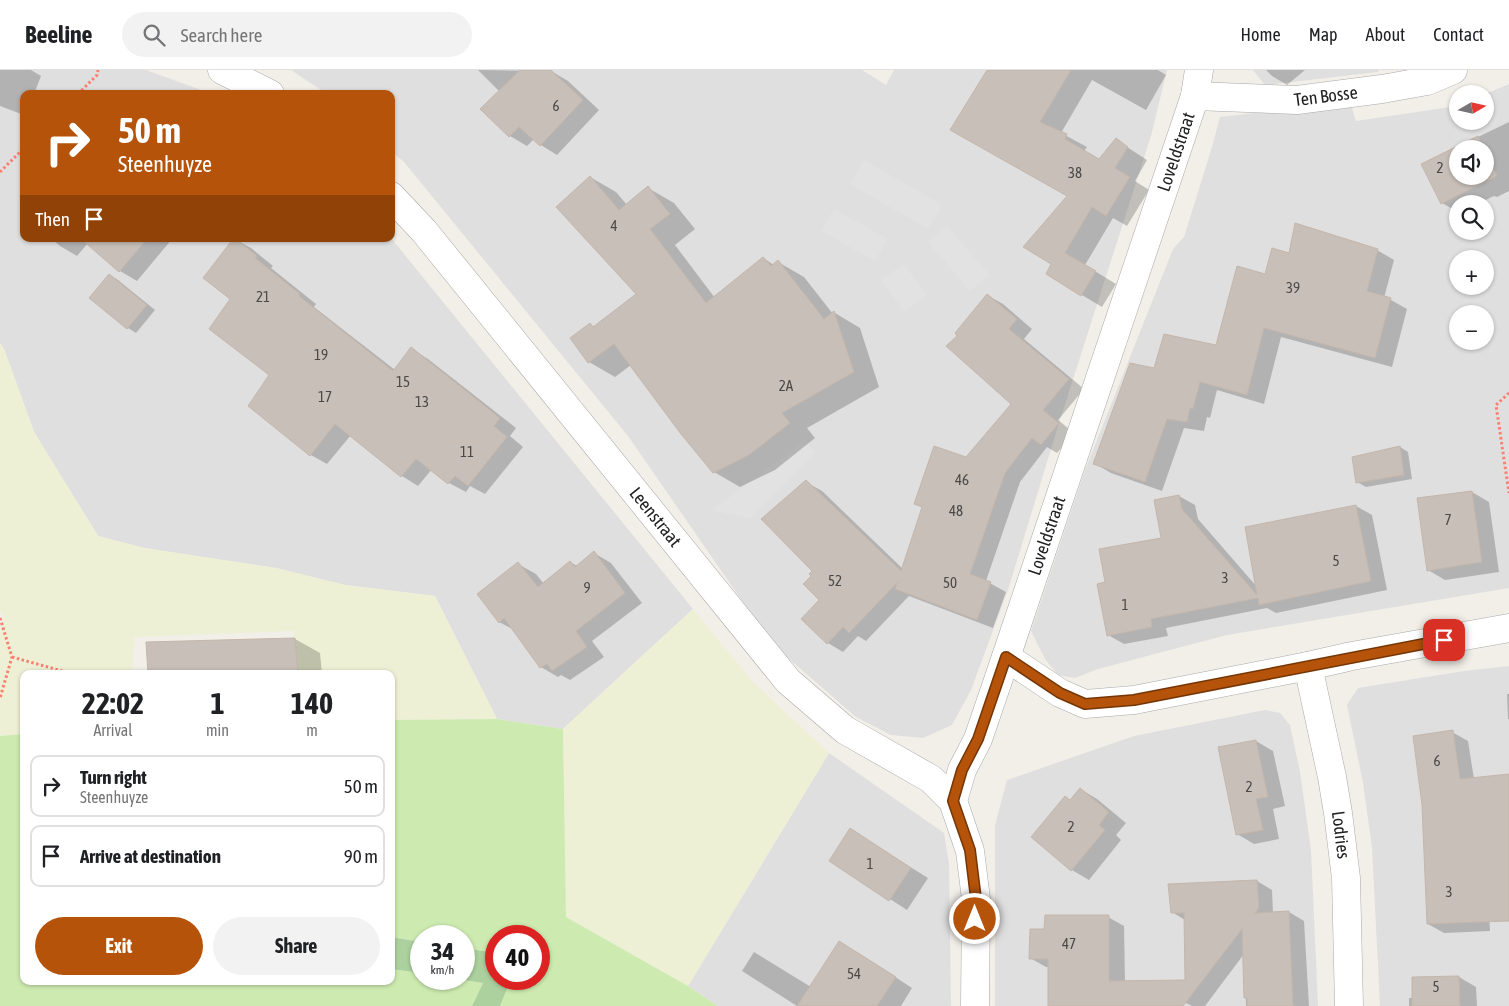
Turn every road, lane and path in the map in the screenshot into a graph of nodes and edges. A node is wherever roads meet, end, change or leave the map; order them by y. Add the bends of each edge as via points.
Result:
1 (98, 70) edge
2 (222, 70) edge
3 (1453, 70) edge
4 (1197, 83) edge
5 (82, 90) edge
6 (262, 90) edge
7 (20, 152) edge
8 (0, 172) edge
9 (395, 200) edge
10 (1509, 393) edge
11 (1509, 493) edge
12 (0, 618) edge
13 (1509, 628) edge
14 (12, 657) junction
15 (1006, 657) junction
16 (1308, 666) junction
17 (59, 670) edge
18 (0, 698) edge
19 (953, 801) junction
20 (975, 1006) edge
21 (1349, 1006) edge

1 - 5 path
2 - 6 street
3 - 4 street, Ten Bosse via 1427,81 1297,100
4 - 15 street, Loveldstraat
7 - 8 path
9 - 19 street, Leenstraat via 424,231 788,681 845,730 931,779
10 - 11 path via 1496,405
12 - 14 path
13 - 16 street
14 - 17 path
14 - 18 path
15 - 16 street via 1060,693 1085,704 1134,700
15 - 19 street, Loveldstraat
16 - 21 street, Lodries via 1338,813 1346,878
19 - 20 street via 970,850 976,899

